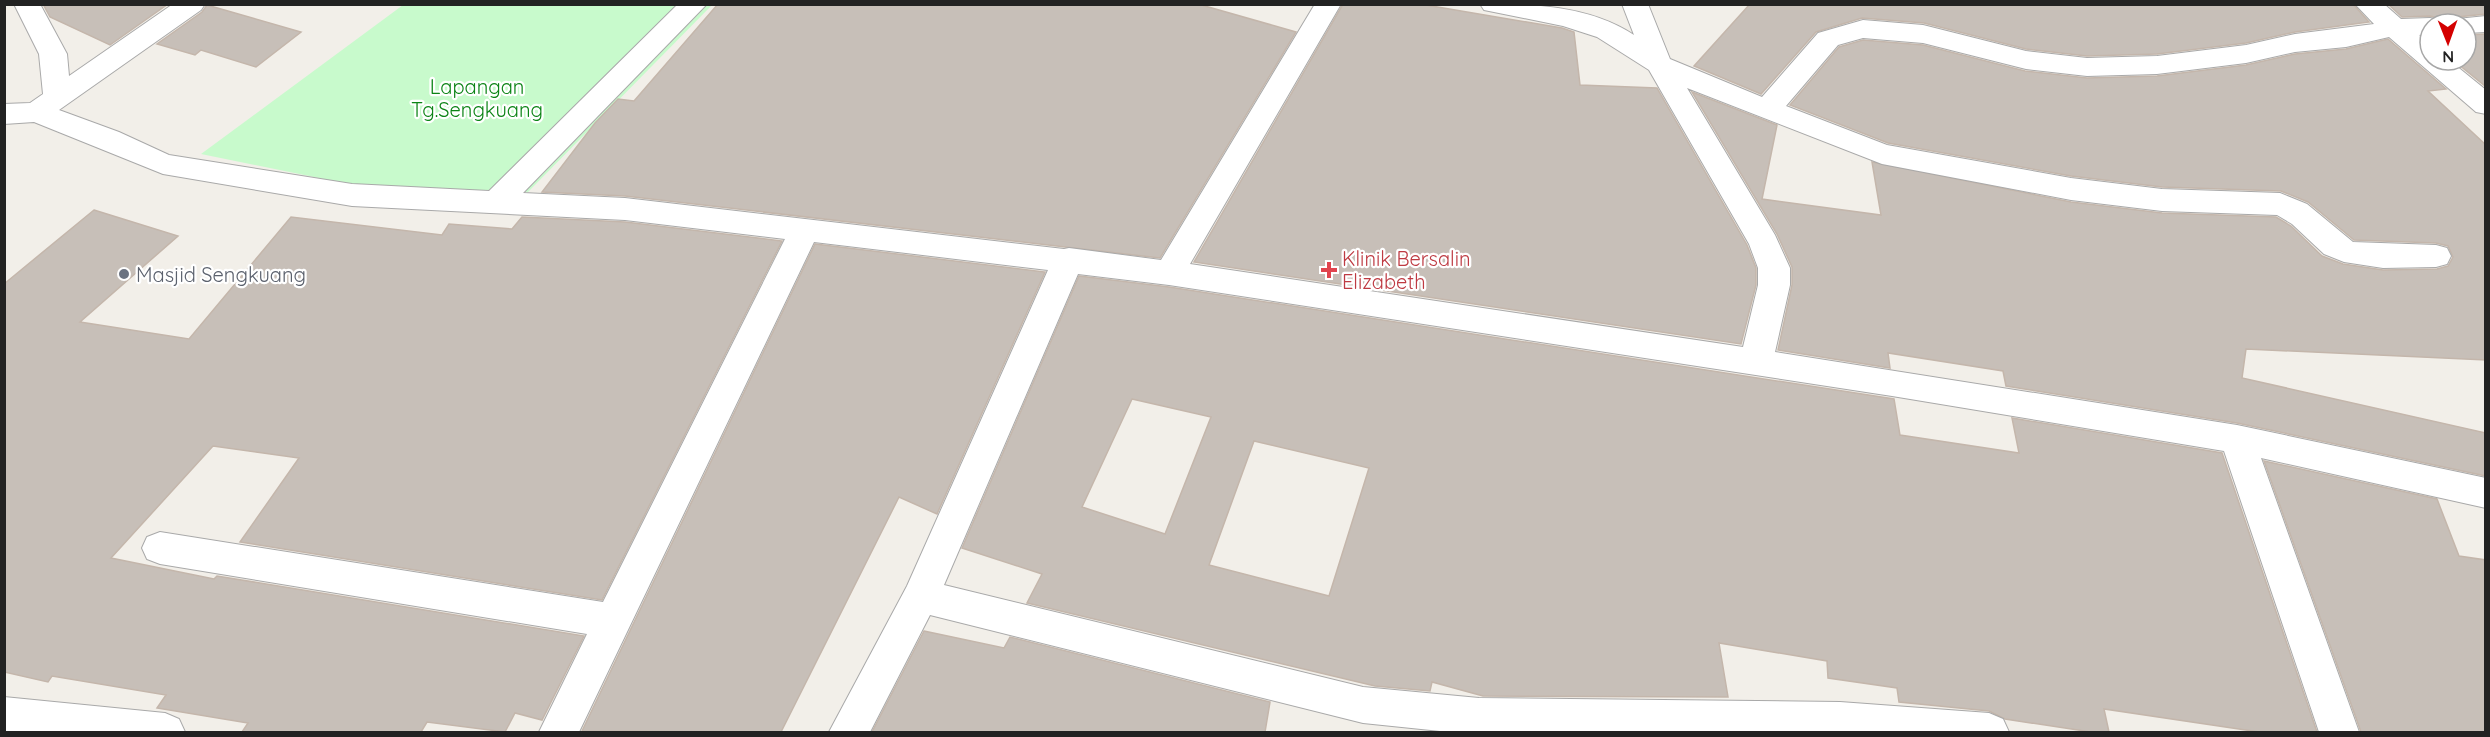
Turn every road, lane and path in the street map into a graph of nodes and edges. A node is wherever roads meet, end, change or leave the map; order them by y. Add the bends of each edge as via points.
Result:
1 (27, 4) edge
2 (192, 4) edge
3 (694, 4) edge
4 (1328, 4) edge
5 (1493, 4) edge
6 (1635, 4) edge
7 (2368, 4) edge
8 (2418, 27) edge
9 (2393, 28) junction
10 (2418, 48) edge
11 (1658, 63) junction
12 (2447, 72) edge
13 (47, 104) junction
14 (2486, 105) edge
15 (1767, 109) junction
16 (4, 114) edge
17 (495, 203) junction
18 (805, 229) junction
19 (2436, 256) dead end
20 (1069, 259) junction
21 (1169, 273) junction
22 (1756, 362) junction
23 (2237, 439) junction
24 (2486, 493) edge
25 (160, 548) dead end
26 (921, 596) junction
27 (613, 621) junction
28 (4, 716) edge
29 (165, 732) edge
30 (559, 732) edge
31 (849, 732) edge
32 (1989, 732) edge
33 (2339, 732) edge

1 - 13 street via 53,54
2 - 13 street
3 - 17 street
4 - 21 street
5 - 11 street via 1607,31
6 - 11 street
7 - 9 street
8 - 9 street
9 - 10 street
9 - 15 street via 2235,55 2087,67 2026,60 1923,34 1863,29 1828,39
11 - 15 street
11 - 22 street via 1764,243 1774,268 1774,285
12 - 14 street
13 - 16 street
13 - 17 street via 108,139 164,164 352,195
15 - 19 street via 1882,154 2071,189 2162,200 2280,204 2294,208 2349,254
17 - 18 street via 625,208
18 - 20 street
18 - 27 street
20 - 21 street
20 - 26 street
21 - 22 street
22 - 23 street
23 - 24 street
23 - 33 street
25 - 27 street
26 - 31 street
26 - 32 street via 1363,705 1479,717 1840,721
27 - 30 street
28 - 29 street

